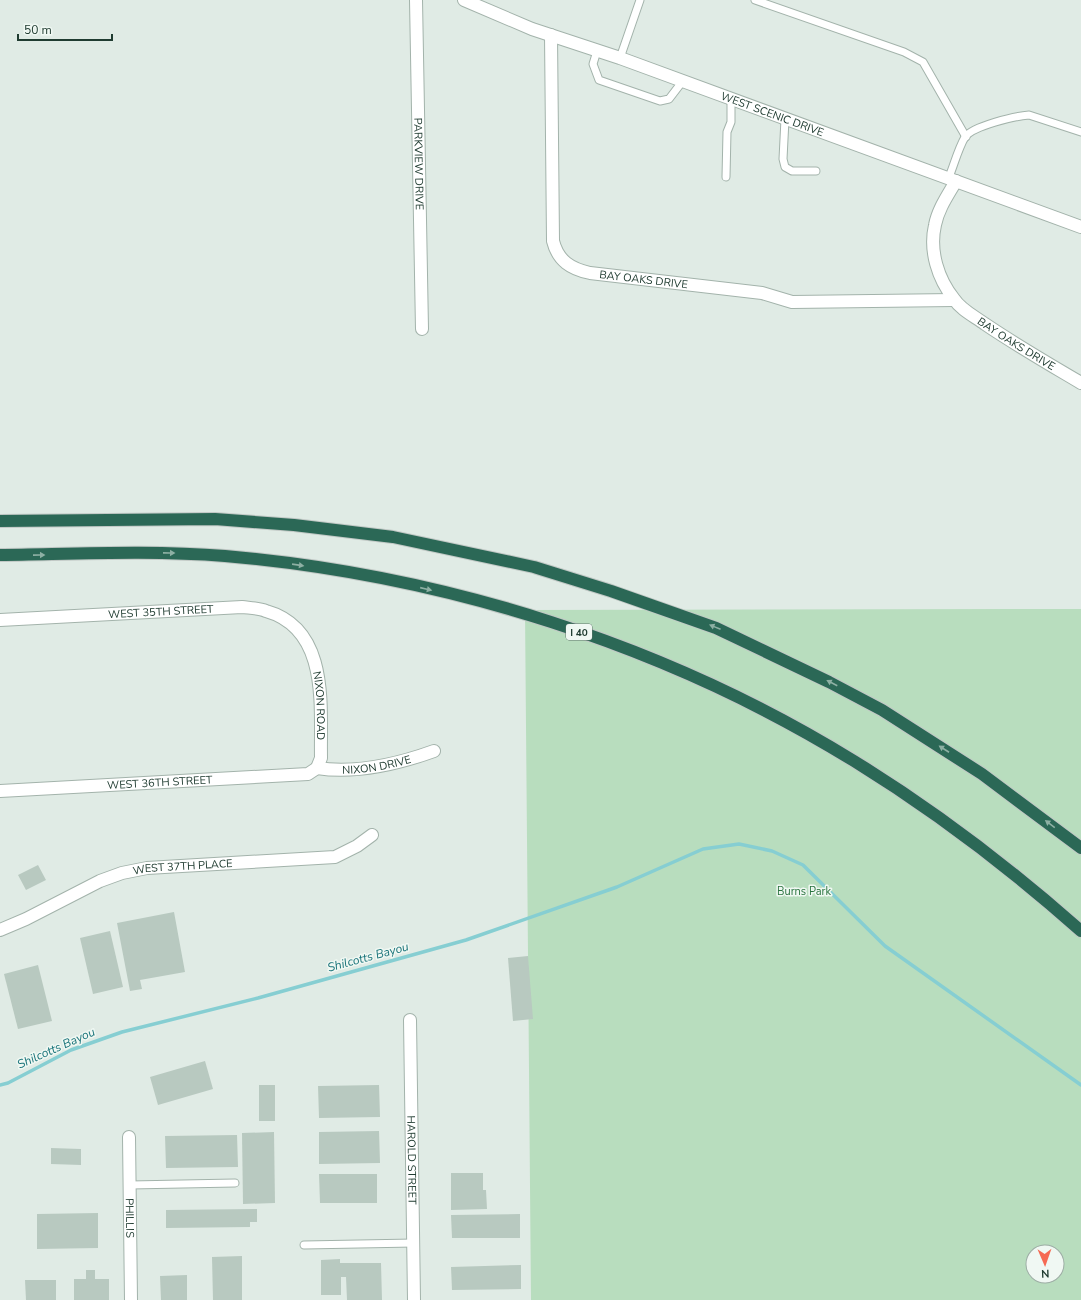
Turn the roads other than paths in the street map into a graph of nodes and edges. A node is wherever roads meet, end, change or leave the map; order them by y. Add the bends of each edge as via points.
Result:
1 (416, 0) edge
2 (464, 0) edge
3 (640, 0) edge
4 (755, 0) edge
5 (551, 35) junction
6 (597, 51) junction
7 (620, 58) junction
8 (682, 82) junction
9 (731, 99) junction
10 (785, 119) junction
11 (1081, 132) edge
12 (966, 137) junction
13 (816, 171) dead end
14 (726, 177) dead end
15 (952, 179) junction
16 (1081, 227) edge
17 (954, 300) junction
18 (422, 329) dead end
19 (1078, 379) edge
20 (2, 521) edge
21 (0, 555) edge
22 (0, 620) edge
23 (308, 646) joint
24 (434, 751) dead end
25 (317, 768) junction
26 (0, 790) edge
27 (372, 835) dead end
28 (1081, 848) edge
29 (0, 930) edge
30 (1081, 931) edge
31 (410, 1020) dead end
32 (130, 1137) dead end
33 (235, 1183) dead end
34 (130, 1185) junction
35 (414, 1243) junction
36 (304, 1245) dead end
37 (131, 1300) edge
38 (414, 1300) edge

1 - 18 street, PARKVIEW DRIVE
2 - 5 street, WEST SCENIC DRIVE
3 - 7 lane
4 - 12 lane via 904,52 923,62
5 - 6 street, WEST SCENIC DRIVE
5 - 17 street, BAY OAKS DRIVE via 553,241 564,262 578,271 762,293 792,302
6 - 7 street, WEST SCENIC DRIVE
6 - 8 lane via 593,64 599,80 660,101 669,99
7 - 8 street, WEST SCENIC DRIVE
8 - 9 street, WEST SCENIC DRIVE
9 - 10 street, WEST SCENIC DRIVE
9 - 14 lane
10 - 13 lane via 785,167 792,170
10 - 15 street, WEST SCENIC DRIVE
11 - 12 lane via 1025,116 974,130
12 - 15 lane
15 - 16 street, WEST SCENIC DRIVE
15 - 17 street, BAY OAKS DRIVE via 934,225 933,242 937,269
17 - 19 street, BAY OAKS DRIVE via 992,328
28 -> 20 highway via 982,774 882,710 823,679 702,622 534,567 393,537 294,525 215,519
21 -> 30 highway, I 40 via 171,553 224,556 325,568 468,598 539,618 609,643 725,692 818,739 918,802 987,852
22 - 23 street, WEST 35TH STREET via 242,607 266,611 282,618 302,635
23 - 25 street, NIXON ROAD via 319,676 321,758
24 - 25 street, NIXON DRIVE via 402,763 332,770
25 - 26 street, WEST 36TH STREET via 308,774
27 - 29 street, WEST 37TH PLACE via 335,857 147,868 122,872
31 - 35 street, HAROLD STREET
32 - 34 street, PHILLIS
33 - 34 lane
34 - 37 street, PHILLIS
35 - 36 lane
35 - 38 street, HAROLD STREET

